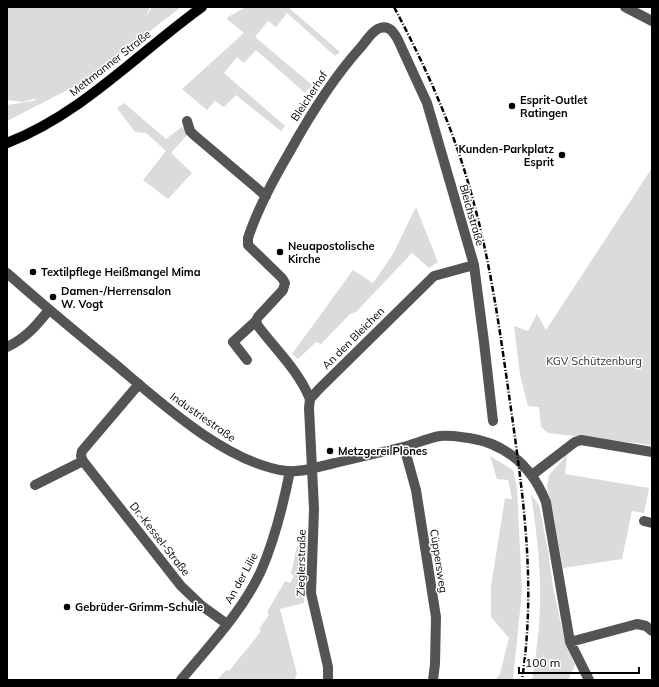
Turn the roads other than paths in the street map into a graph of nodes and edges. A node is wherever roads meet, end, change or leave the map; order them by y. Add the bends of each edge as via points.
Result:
1 (202, 7) edge
2 (626, 7) edge
3 (652, 21) edge
4 (390, 28) joint
5 (187, 121) dead end
6 (7, 143) edge
7 (266, 196) junction
8 (474, 265) junction
9 (7, 273) edge
10 (49, 310) junction
11 (256, 320) junction
12 (7, 347) edge
13 (247, 360) dead end
14 (139, 384) junction
15 (310, 399) junction
16 (493, 421) dead end
17 (404, 447) junction
18 (652, 452) edge
19 (82, 461) junction
20 (312, 468) junction
21 (290, 471) junction
22 (532, 475) junction
23 (35, 485) dead end
24 (227, 624) junction
25 (652, 631) edge
26 (570, 642) junction
27 (181, 680) edge
28 (328, 680) edge
29 (432, 680) edge
30 (589, 680) edge

1 - 6 main road, Mettmanner Straße via 87,99 41,127
2 - 3 street
4 - 7 street, Bleicherhof via 377,29 338,74 311,112
4 - 8 street, Bleichstraße via 427,103
5 - 7 street via 194,135
7 - 11 street, Bleicherhof via 252,227 248,245 286,283 283,290
8 - 15 street, An den Bleichen via 434,276
8 - 16 street, Bleichstraße
9 - 10 street, Industriestraße
10 - 12 street via 20,340
10 - 14 street, Industriestraße
11 - 13 street, Bleicherhof via 233,342
11 - 15 street via 258,326 297,374
14 - 19 street via 82,451
14 - 21 street, Industriestraße via 218,444 251,461 278,470
15 - 20 street via 308,408
17 - 20 street, Industriestraße
17 - 22 street, Industriestraße via 440,436 483,440 509,452
17 - 29 street, Cüppersweg via 416,490 436,617
18 - 22 street via 581,440
19 - 23 street
19 - 24 street, Dr.-Kessel-Straße via 181,586 202,606
20 - 21 street, Industriestraße
20 - 28 street, Zieglerstraße via 314,509 311,593 328,667
21 - 24 street, An der Lilie via 280,519 269,552 260,573
22 - 26 street, Industriestraße via 549,512
24 - 27 street, An der Lilie
25 - 26 street via 637,624
26 - 30 street, Industriestraße

